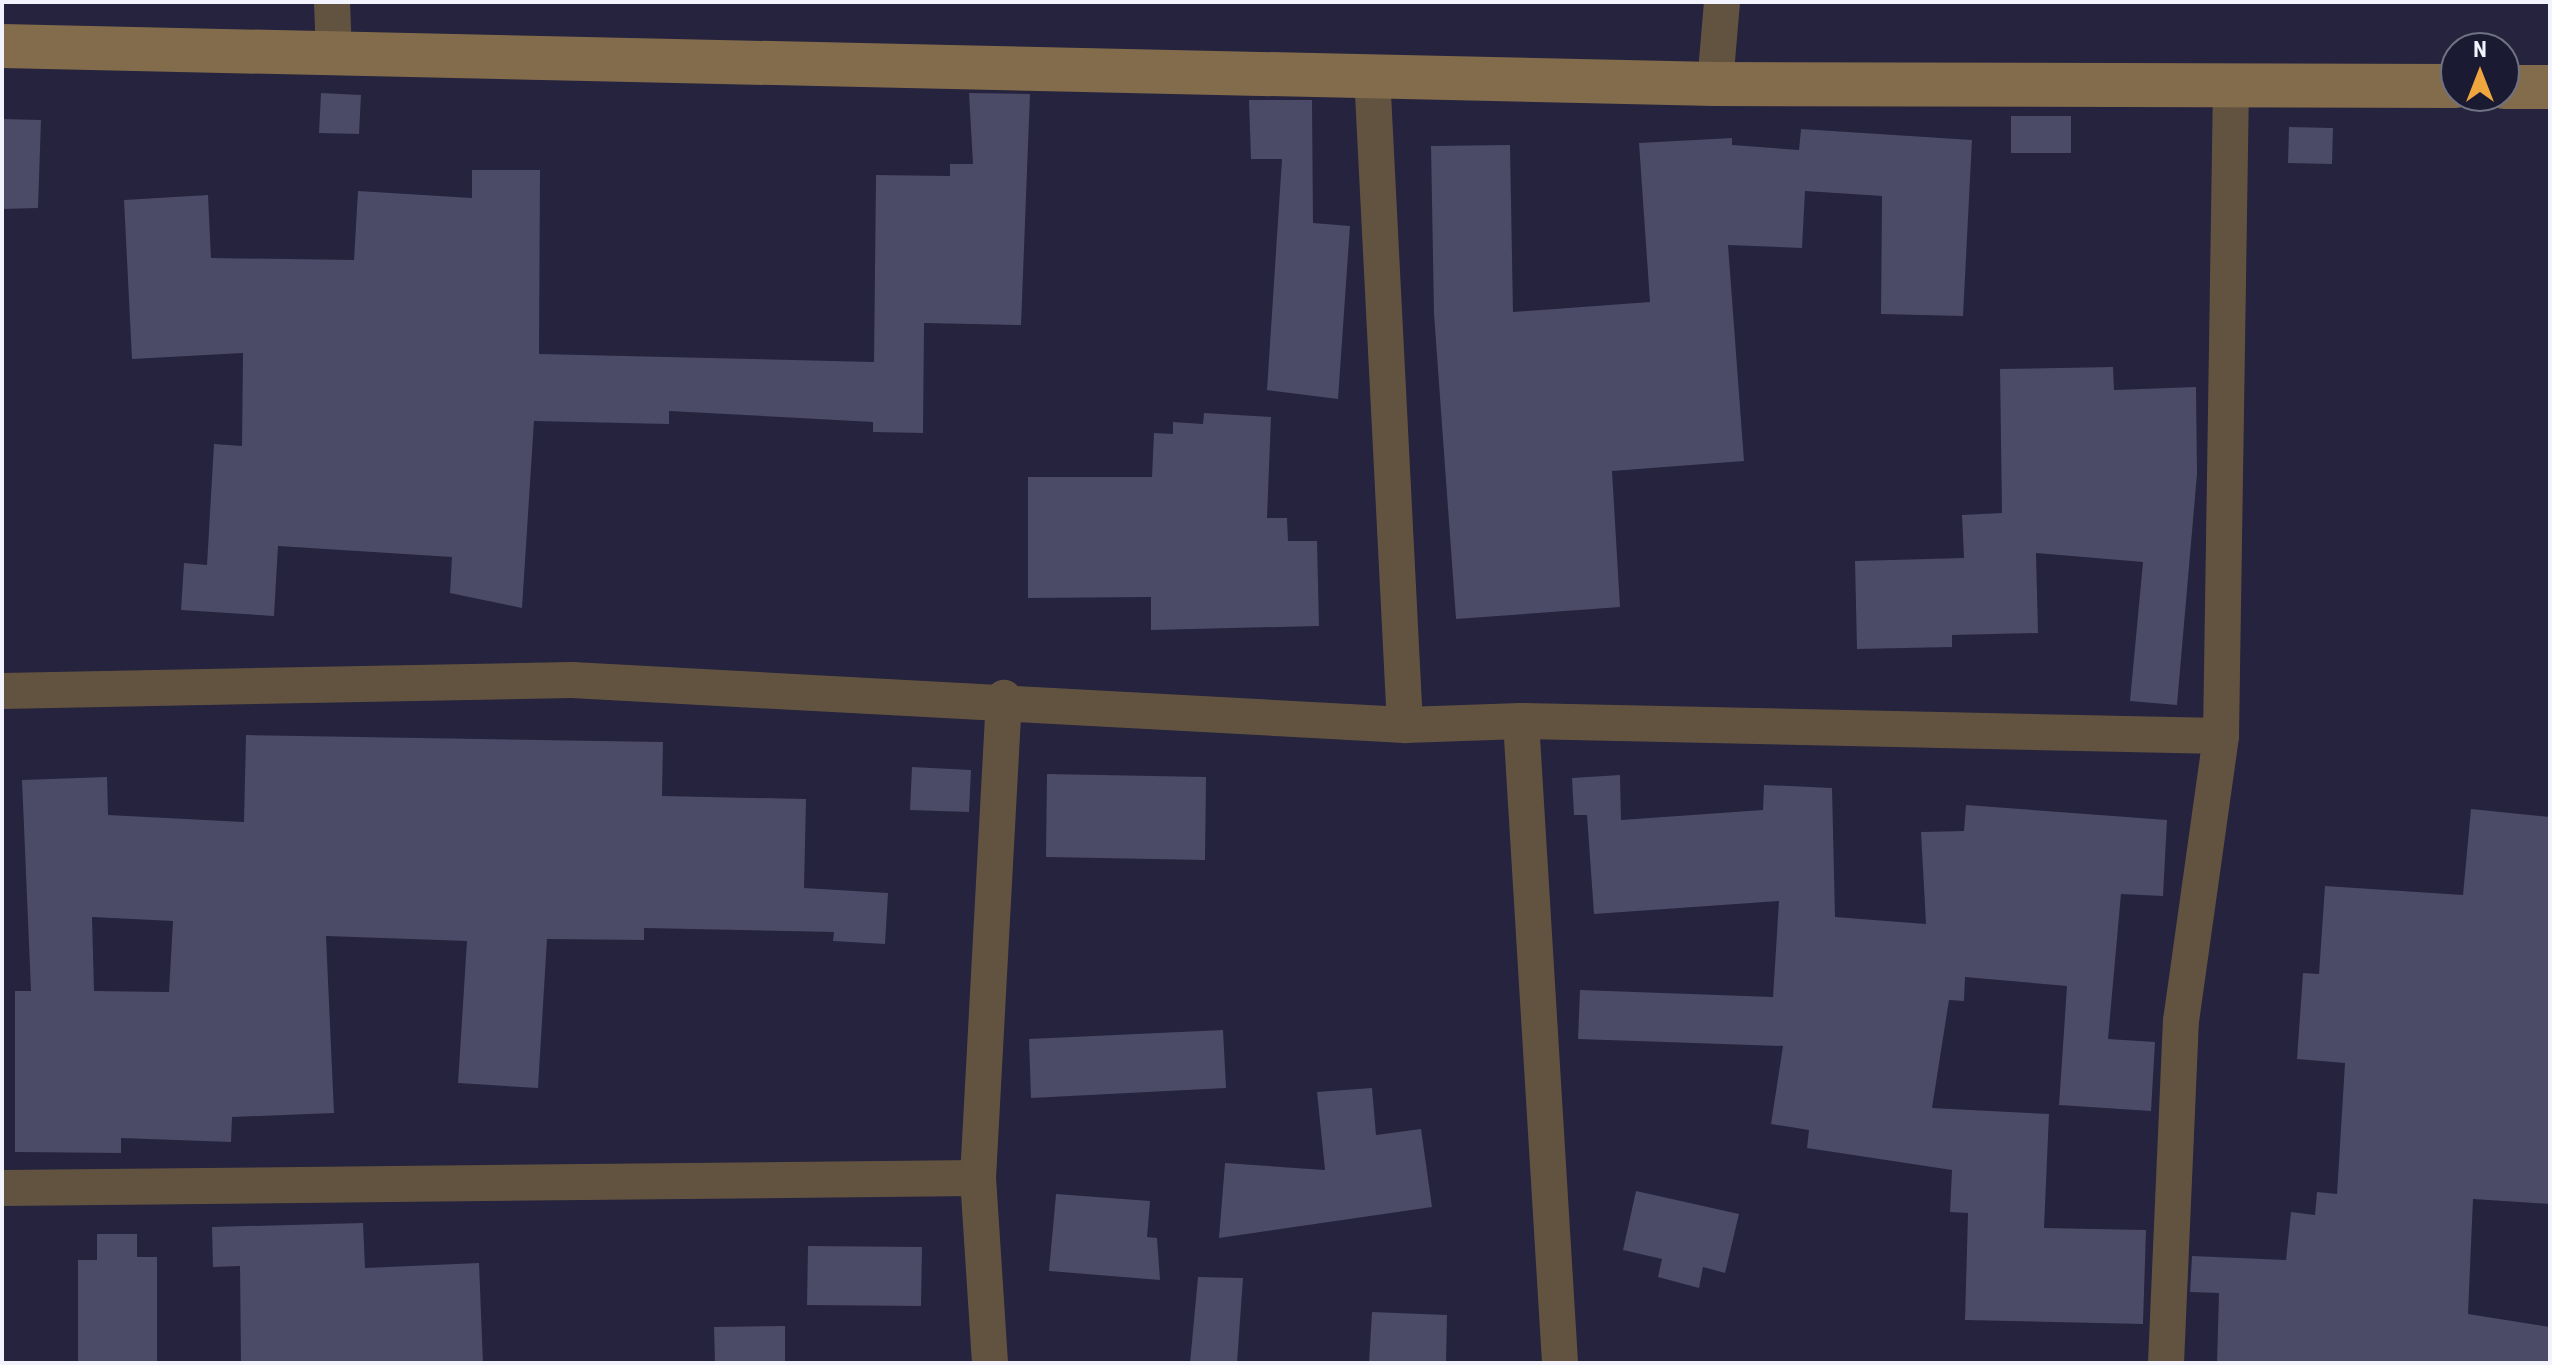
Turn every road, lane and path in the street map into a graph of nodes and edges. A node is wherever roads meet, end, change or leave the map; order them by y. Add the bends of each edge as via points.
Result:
1 (332, 2) edge
2 (1722, 2) edge
3 (2, 46) edge
4 (334, 54) junction
5 (1372, 74) junction
6 (1715, 84) junction
7 (2231, 84) junction
8 (2440, 86) edge
9 (2520, 87) edge
10 (2550, 87) edge
11 (2, 691) edge
12 (1004, 698) junction
13 (1521, 721) junction
14 (1405, 725) junction
15 (2221, 736) junction
16 (978, 1178) junction
17 (2, 1188) edge
18 (990, 1363) edge
19 (1560, 1363) edge
20 (2166, 1363) edge

1 - 4 street
2 - 6 street
3 - 4 street
4 - 5 street
5 - 6 street
5 - 14 street
6 - 7 street
7 - 8 street
7 - 15 street
9 - 10 street
11 - 12 street via 572,680
12 - 14 street
12 - 16 street
13 - 14 street
13 - 15 street
13 - 19 street
15 - 20 street via 2181,1021
16 - 17 street
16 - 18 street

